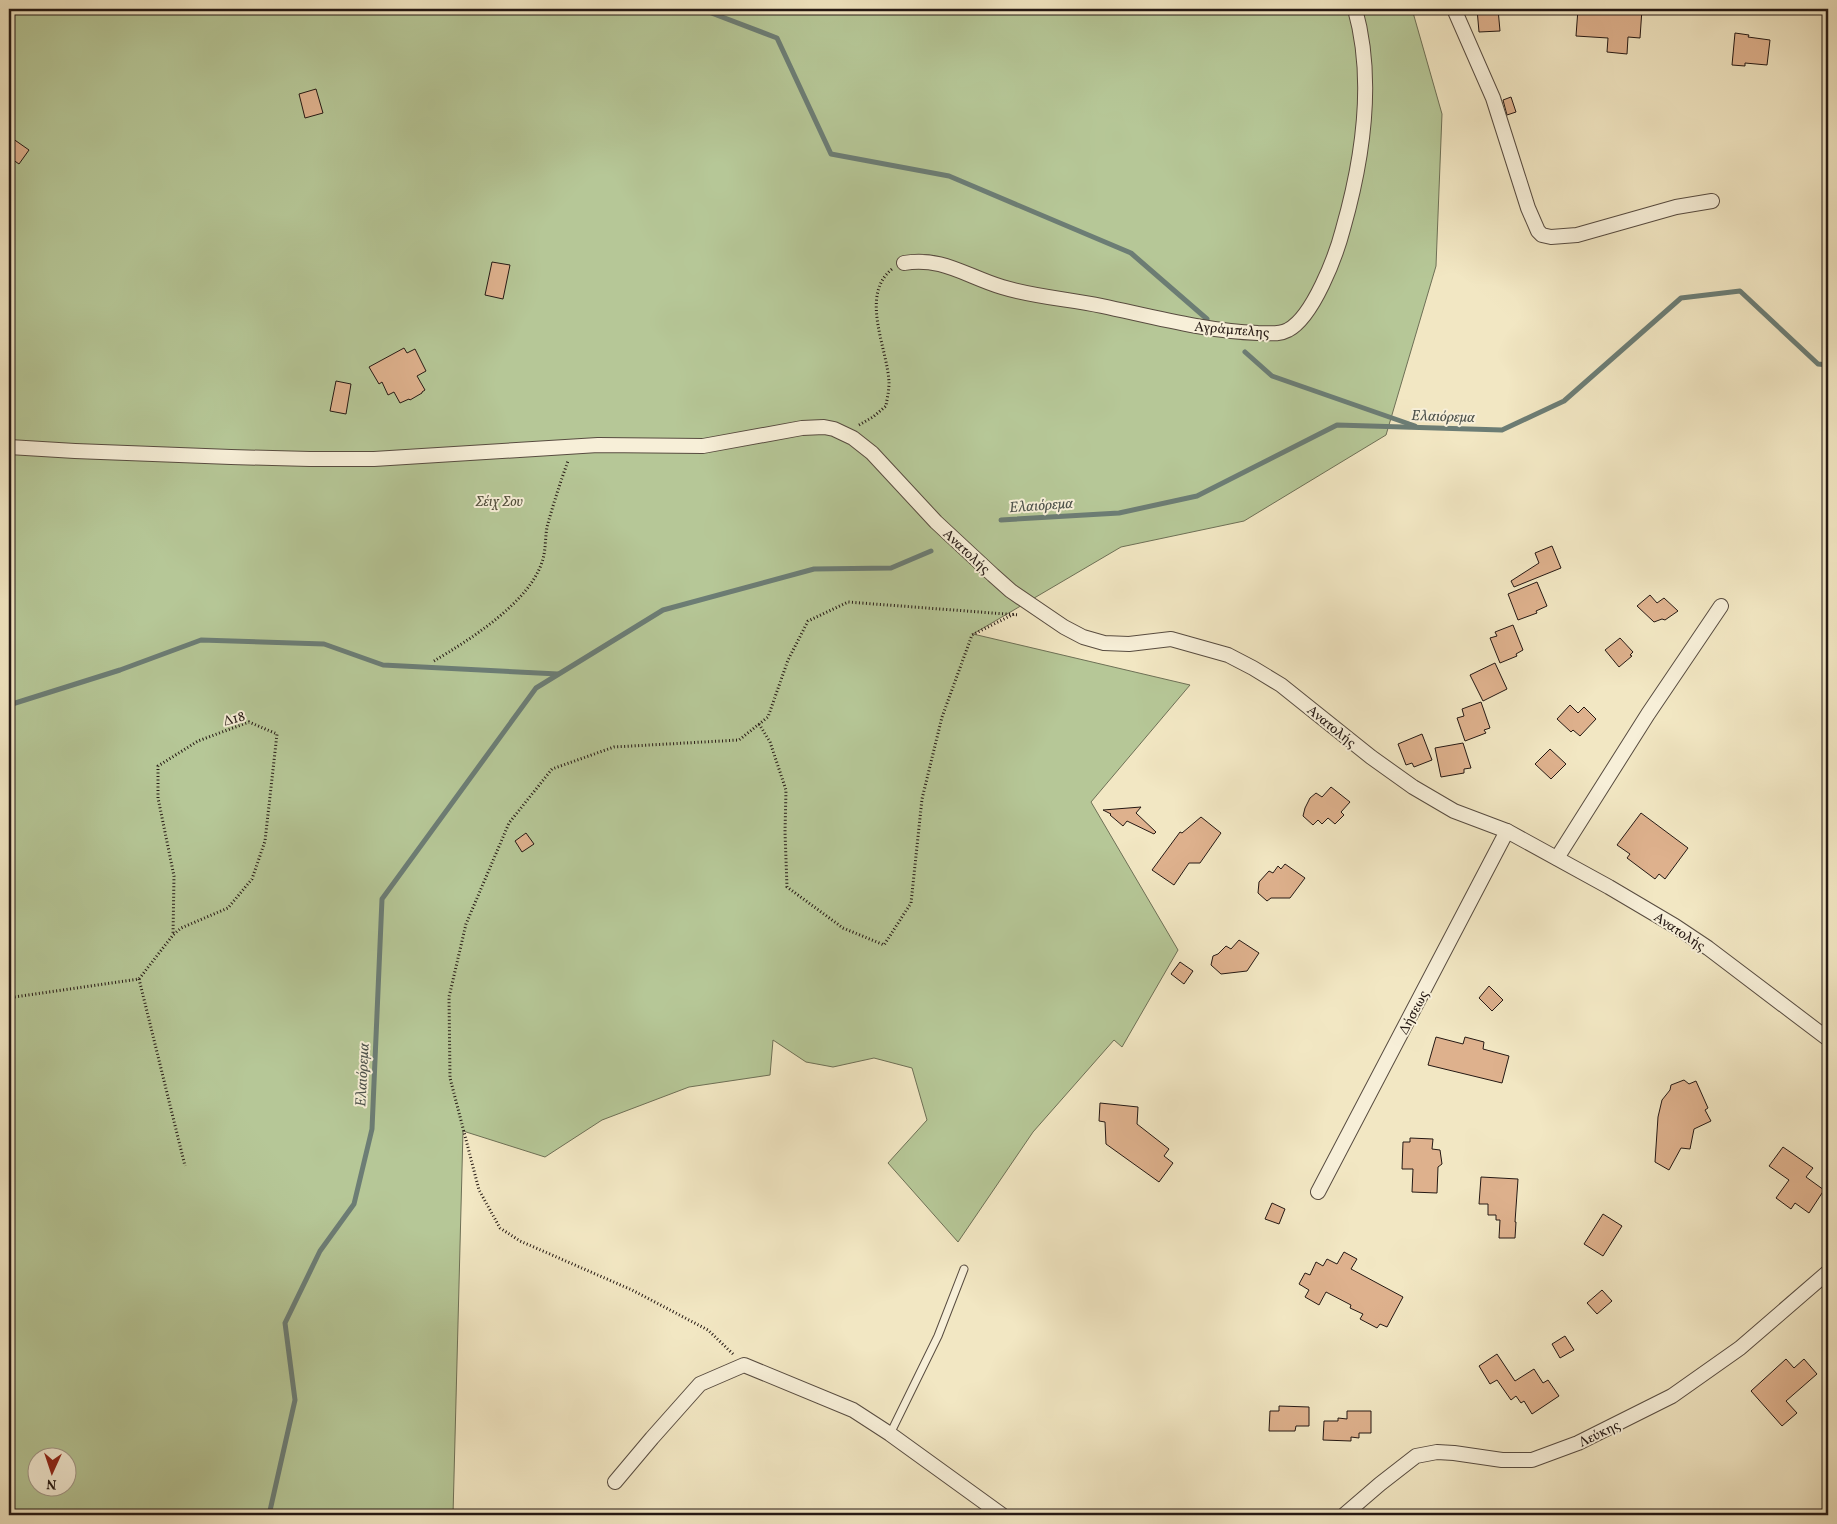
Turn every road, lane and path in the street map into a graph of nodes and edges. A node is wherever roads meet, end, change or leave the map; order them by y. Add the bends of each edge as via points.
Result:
1 (1355, 9) edge
2 (1454, 9) edge
3 (1712, 201) dead end
4 (904, 263) joint
5 (846, 434) junction
6 (9, 447) edge
7 (574, 447) junction
8 (1721, 606) dead end
9 (1014, 614) junction
10 (1023, 615) dead end
11 (434, 662) dead end
12 (759, 724) junction
13 (1507, 831) junction
14 (1557, 858) junction
15 (173, 935) junction
16 (138, 978) junction
17 (9, 1001) edge
18 (1827, 1036) edge
19 (185, 1166) dead end
20 (1318, 1192) dead end
21 (964, 1269) dead end
22 (1828, 1272) edge
23 (744, 1365) junction
24 (890, 1434) junction
25 (615, 1482) dead end
26 (1002, 1515) edge
27 (1344, 1515) edge

1 - 4 street, Αγράμπελης via 1362,42 1365,85 1356,174 1334,258 1306,315 1289,330 1274,334 1207,329 1009,289 940,263
2 - 3 street via 1493,98 1528,208 1542,235 1562,238 1577,235 1676,207
4 - 5 path via 890,270 878,285 876,307 889,383 886,406
5 - 7 street via 829,428 808,427 703,446
5 - 13 street, Ανατολής via 872,453 936,522 993,575 1022,599 1072,631 1092,640 1114,644 1171,639 1228,655 1281,686 1413,787 1454,811
6 - 7 street via 341,459
7 - 11 path via 547,528 542,562 531,583 510,608
8 - 14 street
9 - 10 path
9 - 12 path via 848,602 808,621 788,660 768,717
9 - 12 path via 972,634 942,717 922,799 911,903 884,945 843,928 787,887 786,790 770,742
12 - 23 path via 739,740 614,747 552,769 510,823 466,924 449,996 450,1078 479,1190 500,1228 520,1241 632,1290 708,1330
13 - 14 street, Ανατολής
13 - 20 street, Δήσεως
14 - 18 street, Ανατολής via 1691,937
15 - 15 path, Δ18 via 174,876 158,798 158,766 198,741 249,722 277,734 265,842 252,879 228,908 181,928
15 - 16 path, Δ18
16 - 17 path via 14,997
16 - 19 path
21 - 24 lane via 938,1336
22 - 27 street, Λεύκης via 1740,1348 1672,1396 1596,1435 1532,1460 1502,1460 1446,1452 1416,1456
23 - 24 street via 853,1410
23 - 25 street via 700,1384
24 - 26 street

